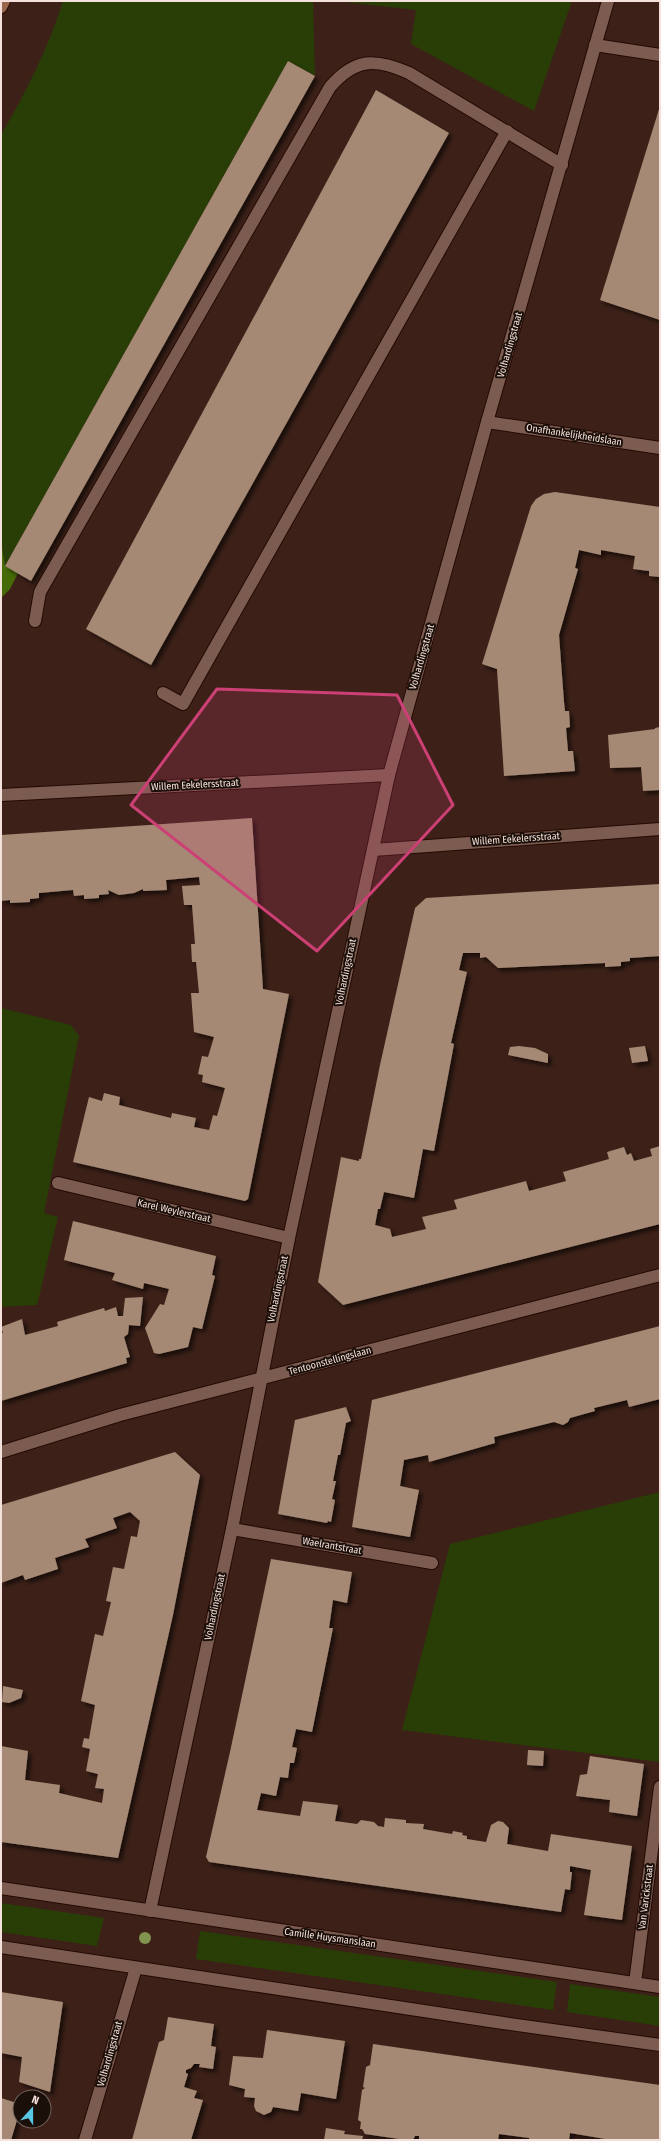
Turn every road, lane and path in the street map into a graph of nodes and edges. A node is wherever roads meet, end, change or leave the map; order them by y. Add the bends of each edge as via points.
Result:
1 (4, 1) edge
2 (608, 1) edge
3 (1, 7) edge
4 (595, 46) junction
5 (660, 55) edge
6 (508, 131) junction
7 (562, 165) junction
8 (488, 422) junction
9 (660, 448) edge
10 (35, 621) dead end
11 (163, 693) dead end
12 (389, 775) junction
13 (1, 795) edge
14 (660, 829) edge
15 (373, 850) junction
16 (58, 1183) dead end
17 (289, 1238) junction
18 (660, 1275) edge
19 (260, 1378) junction
20 (1, 1452) edge
21 (232, 1529) junction
22 (432, 1563) dead end
23 (660, 1787) edge
24 (1, 1888) edge
25 (150, 1911) junction
26 (1, 1947) edge
27 (136, 1968) junction
28 (635, 1983) junction
29 (660, 1987) edge
30 (660, 2045) edge
31 (85, 2140) edge

1 - 3 main road
2 - 4 street, Volhardingstraat
4 - 5 street
4 - 7 street, Volhardingstraat
6 - 7 street
6 - 10 street via 390,64 376,62 342,73 330,87 40,592
6 - 11 street via 183,704
7 - 8 street, Volhardingstraat
8 - 9 street, Onafhankelijkheidslaan
8 - 12 street, Volhardingstraat
12 - 13 street, Willem Eekelersstraat
12 - 15 street, Volhardingstraat
14 - 15 street, Willem Eekelersstraat
15 - 17 street, Volhardingstraat
16 - 17 street, Karel Weylerstraat
17 - 19 street, Volhardingstraat
18 - 19 street, Tentoonstellingslaan
19 - 20 street, Tentoonstellingslaan via 120,1415
19 - 21 street, Volhardingstraat
21 - 22 street, Waelrantstraat
21 - 25 street, Volhardingstraat
23 - 28 street, Van Varickstraat
24 - 25 street, Camille Huysmanslaan
25 - 28 street, Camille Huysmanslaan
26 - 27 street
27 - 30 street
27 - 31 street, Volhardingstraat
28 - 29 street, Camille Huysmanslaan

